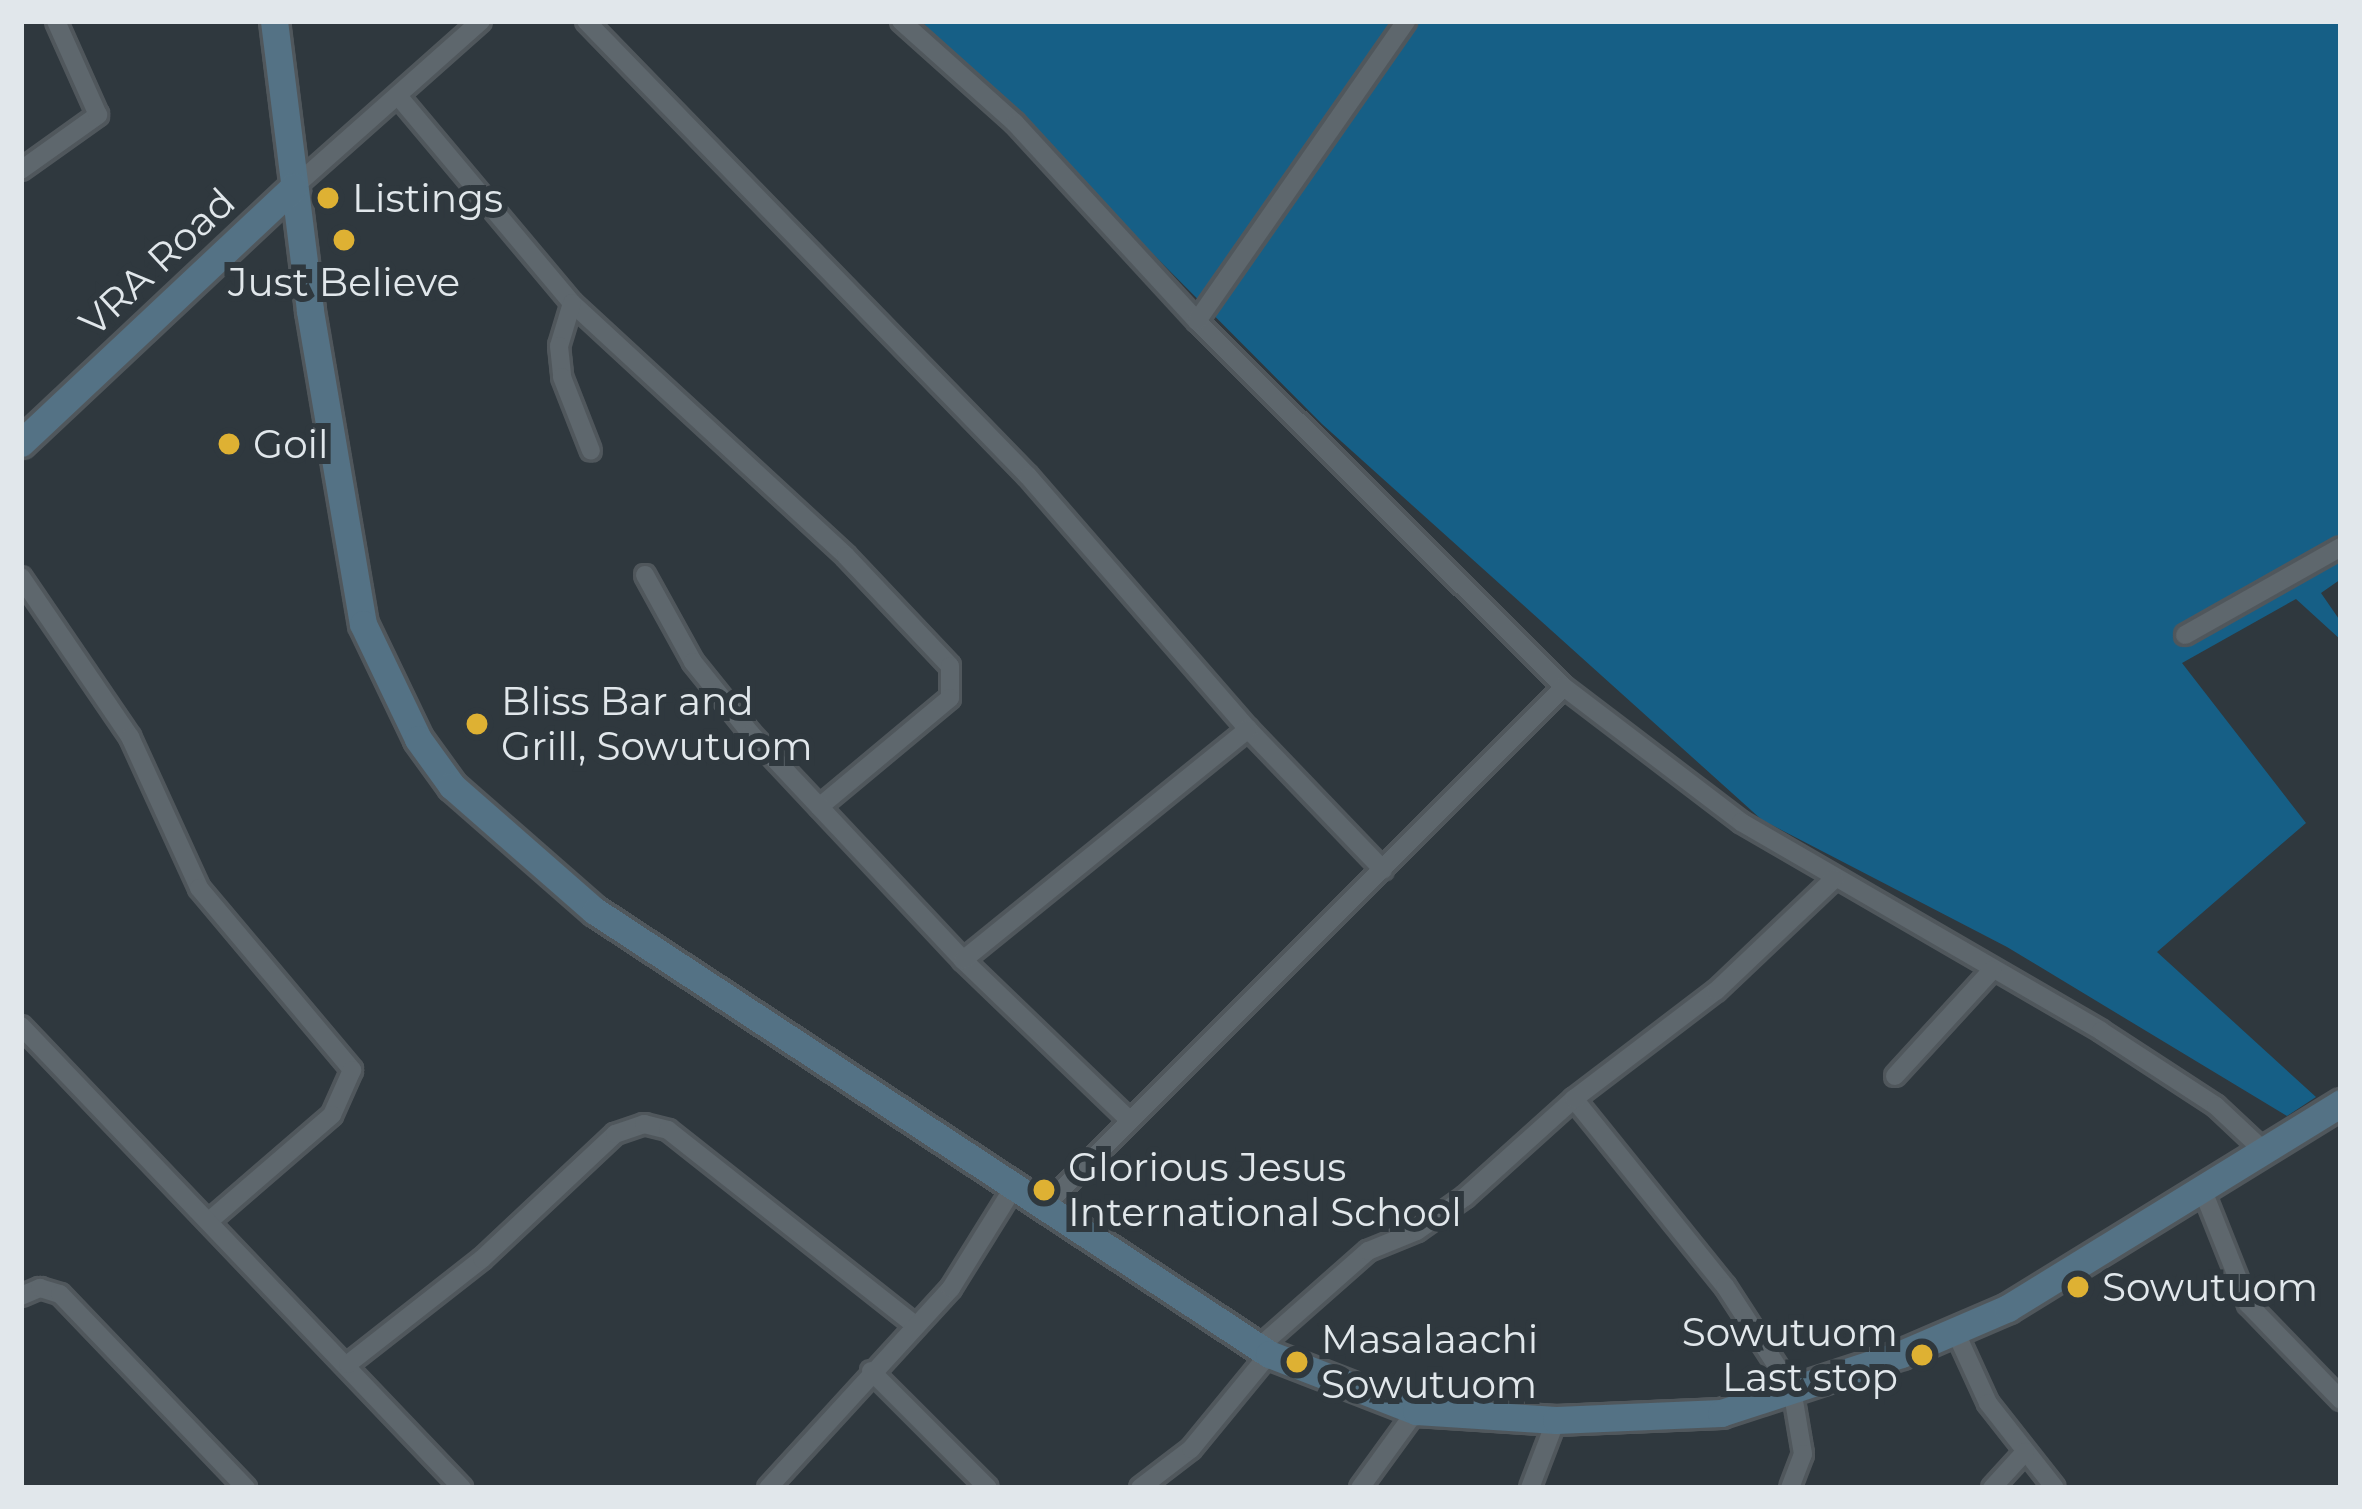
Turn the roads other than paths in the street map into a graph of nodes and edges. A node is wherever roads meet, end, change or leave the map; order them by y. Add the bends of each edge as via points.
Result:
1 (56, 21) edge
2 (274, 21) edge
3 (481, 21) edge
4 (586, 21) edge
5 (901, 21) edge
6 (1406, 21) edge
7 (399, 97) junction
8 (21, 170) edge
9 (294, 187) junction
10 (572, 303) junction
11 (1197, 321) junction
12 (21, 443) edge
13 (591, 452) dead end
14 (2341, 548) edge
15 (646, 575) dead end
16 (21, 577) edge
17 (2185, 635) dead end
18 (1564, 687) junction
19 (1248, 728) junction
20 (819, 807) junction
21 (1383, 869) junction
22 (1834, 879) junction
23 (963, 960) junction
24 (1992, 970) junction
25 (23, 1032) edge
26 (1895, 1076) dead end
27 (1574, 1099) junction
28 (2341, 1103) edge
29 (1128, 1119) junction
30 (2264, 1151) junction
31 (1015, 1185) junction
32 (2203, 1191) junction
33 (1047, 1204) junction
34 (209, 1221) junction
35 (21, 1296) edge
36 (916, 1326) junction
37 (1956, 1333) junction
38 (1264, 1351) junction
39 (347, 1364) junction
40 (871, 1371) junction
41 (1792, 1389) junction
42 (2341, 1400) edge
43 (1416, 1411) junction
44 (1556, 1420) junction
45 (2025, 1452) junction
46 (239, 1481) edge
47 (216, 1488) edge
48 (462, 1488) edge
49 (768, 1488) edge
50 (988, 1488) edge
51 (1140, 1488) edge
52 (1360, 1488) edge
53 (1530, 1488) edge
54 (1790, 1488) edge
55 (1992, 1488) edge
56 (2055, 1488) edge

1 - 8 street via 98,116
2 - 9 main road
3 - 7 street
4 - 19 street via 1028,476
5 - 11 street via 1015,123
6 - 11 street
7 - 9 street
7 - 10 street
9 - 12 main road, VRA Road
9 - 31 main road via 364,624 418,739 452,787 595,910 855,1088
10 - 13 street via 559,346 562,377
10 - 20 street via 845,556 950,666 950,698
11 - 18 street
14 - 17 street
15 - 20 street via 705,679
16 - 34 street via 130,737 199,888 352,1070 332,1115
18 - 21 street
18 - 22 street via 1741,822
19 - 21 street
19 - 23 street
20 - 23 street
21 - 29 street
22 - 24 street
22 - 27 street via 1716,992
23 - 29 street
24 - 26 street
24 - 30 street via 2197,1094
25 - 34 street
27 - 38 street via 1466,1197 1334,1276
27 - 41 street via 1725,1286
28 - 30 main road
29 - 33 street
30 - 32 main road
31 - 33 main road
31 - 36 street
32 - 37 main road via 2075,1274
32 - 42 street via 2248,1304
33 - 38 main road
34 - 39 street
35 - 46 street via 40,1288 60,1294
36 - 39 street via 668,1130 644,1124 615,1135 516,1231
36 - 40 street
37 - 41 main road
37 - 45 street via 1974,1380
38 - 43 main road
38 - 51 street via 1191,1449
39 - 48 street
40 - 49 street
40 - 50 street
41 - 44 main road via 1694,1417
41 - 54 street via 1803,1454
43 - 44 main road
43 - 52 street
44 - 53 street
45 - 55 street
45 - 56 street
46 - 47 street

